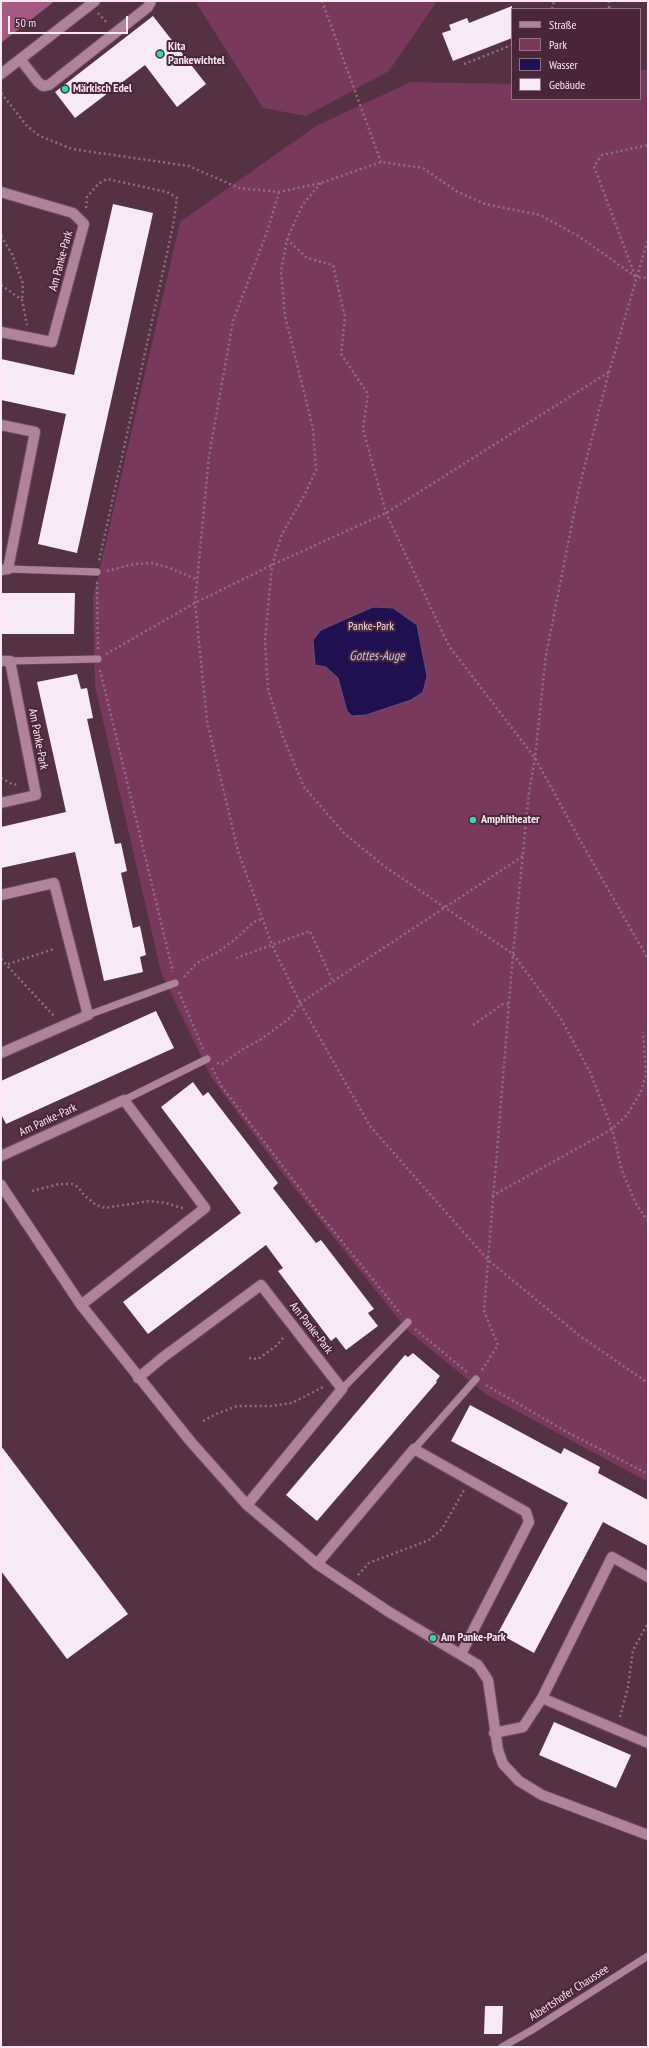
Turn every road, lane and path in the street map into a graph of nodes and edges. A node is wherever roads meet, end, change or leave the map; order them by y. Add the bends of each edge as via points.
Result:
1 (95, 1) edge
2 (151, 1) edge
3 (322, 1) edge
4 (511, 45) edge
5 (20, 59) junction
6 (464, 64) dead end
7 (1, 74) edge
8 (1, 93) edge
9 (648, 145) edge
10 (381, 162) junction
11 (321, 184) junction
12 (1, 192) edge
13 (279, 192) junction
14 (84, 224) junction
15 (1, 236) edge
16 (287, 238) junction
17 (648, 239) edge
18 (636, 277) junction
19 (648, 278) edge
20 (1, 285) edge
21 (22, 300) junction
22 (1, 332) edge
23 (30, 338) junction
24 (609, 372) junction
25 (1, 425) edge
26 (386, 513) junction
27 (272, 565) junction
28 (4, 570) edge
29 (97, 572) junction
30 (198, 580) junction
31 (195, 603) junction
32 (98, 659) junction
33 (6, 661) edge
34 (535, 758) junction
35 (1, 778) edge
36 (34, 784) junction
37 (1, 803) edge
38 (524, 856) junction
39 (1, 895) edge
40 (445, 909) junction
41 (262, 919) junction
42 (272, 945) junction
43 (54, 949) dead end
44 (513, 954) junction
45 (236, 958) dead end
46 (1, 959) edge
47 (648, 959) edge
48 (8, 964) junction
49 (333, 982) junction
50 (175, 983) junction
51 (300, 1003) junction
52 (508, 1004) junction
53 (88, 1015) junction
54 (473, 1025) dead end
55 (63, 1026) junction
56 (643, 1032) dead end
57 (1, 1054) edge
58 (207, 1059) junction
59 (124, 1100) junction
60 (612, 1129) junction
61 (1, 1156) edge
62 (1, 1185) edge
63 (32, 1191) dead end
64 (492, 1196) junction
65 (193, 1216) junction
66 (648, 1221) edge
67 (488, 1260) junction
68 (81, 1305) junction
69 (408, 1322) junction
70 (294, 1328) junction
71 (249, 1358) dead end
72 (138, 1378) junction
73 (476, 1379) junction
74 (335, 1380) junction
75 (648, 1383) edge
76 (342, 1389) junction
77 (203, 1421) dead end
78 (414, 1449) junction
79 (648, 1474) edge
80 (470, 1480) junction
81 (247, 1505) junction
82 (317, 1564) junction
83 (648, 1577) edge
84 (355, 1579) dead end
85 (648, 1623) edge
86 (461, 1654) junction
87 (542, 1698) junction
88 (615, 1729) junction
89 (494, 1733) junction
90 (648, 1743) edge
91 (648, 1835) edge
92 (648, 1956) edge
93 (502, 2047) edge

1 - 5 street
2 - 5 street via 148,7 49,85 43,86 38,82
3 - 10 path
4 - 6 path
5 - 7 street
8 - 13 path via 27,126 40,136 72,149 189,166 239,188
9 - 18 path via 602,155 594,166
10 - 11 path
10 - 18 path via 423,168 456,191 485,204 540,215 580,237
11 - 13 path
11 - 16 path via 303,204
12 - 14 street, Am Panke-Park via 73,213
13 - 30 path via 267,232 233,322 209,456
14 - 23 street, Am Panke-Park via 52,342
14 - 29 path via 87,197 98,184 107,179 167,192 177,198
15 - 21 path via 12,254 23,284
16 - 26 path via 307,258 333,265 345,317 341,354 368,394 363,429
16 - 27 path via 281,272 285,316 313,428 316,470 282,534
17 - 18 path
18 - 19 path
18 - 24 path
20 - 21 path
21 - 23 path
22 - 23 street, Am Panke-Park
24 - 26 path
24 - 34 path via 579,488 546,655
25 - 28 street via 34,432
26 - 27 path
26 - 34 path via 449,646
27 - 31 path
27 - 40 path via 265,640 268,690 283,737 304,787 344,833 384,866
28 - 29 lane
29 - 30 path via 112,571 134,564 153,563
29 - 32 path
30 - 31 path
31 - 32 path
31 - 41 path via 207,721 238,852
32 - 33 lane
32 - 50 path
33 - 36 street, Am Panke-Park
34 - 38 path via 529,792
34 - 47 path
35 - 36 path via 12,784
36 - 37 street, Am Panke-Park via 36,796
38 - 40 path
38 - 44 path
39 - 53 street via 54,883
40 - 44 path
40 - 49 path
41 - 42 path
41 - 50 path via 254,922 218,952 197,963
42 - 45 path
42 - 49 path via 310,931
42 - 51 path
43 - 48 path
44 - 52 path
44 - 60 path via 561,1019 591,1074
46 - 48 path
48 - 55 path
49 - 51 path
50 - 53 lane
50 - 58 path
51 - 58 path via 291,1017 222,1064
51 - 67 path via 370,1126
52 - 54 path via 503,1004
52 - 64 path
53 - 55 street
55 - 57 street
56 - 60 path via 646,1073 641,1092 627,1115
58 - 59 lane
58 - 69 path via 222,1087 314,1207
59 - 61 street, Am Panke-Park
59 - 65 street via 205,1208
60 - 64 path
60 - 66 path via 622,1171 636,1204
62 - 68 street
63 - 65 path via 59,1184 72,1184 96,1205 104,1208 149,1201 182,1207
64 - 67 path
65 - 68 street
67 - 73 path via 484,1311 498,1345
67 - 75 path via 580,1336
68 - 72 street
69 - 73 path
69 - 76 lane
70 - 71 path via 258,1359
70 - 72 street, Am Panke-Park via 261,1285
70 - 74 street, Am Panke-Park
72 - 81 street
73 - 78 lane
73 - 79 path via 565,1431
74 - 76 street, Am Panke-Park
74 - 77 path via 292,1403 237,1406
76 - 81 street
78 - 80 street
78 - 82 street
80 - 84 path via 442,1529 429,1540 369,1563
80 - 86 street via 526,1512 529,1522
81 - 82 street
82 - 86 street via 389,1612
83 - 87 street via 612,1557
85 - 88 path via 633,1650 628,1687
86 - 89 street via 478,1665 488,1680
87 - 88 street
87 - 89 street via 523,1727
88 - 90 street
89 - 91 street via 503,1764 519,1781 542,1795
92 - 93 lane, Albertshofer Chaussee

